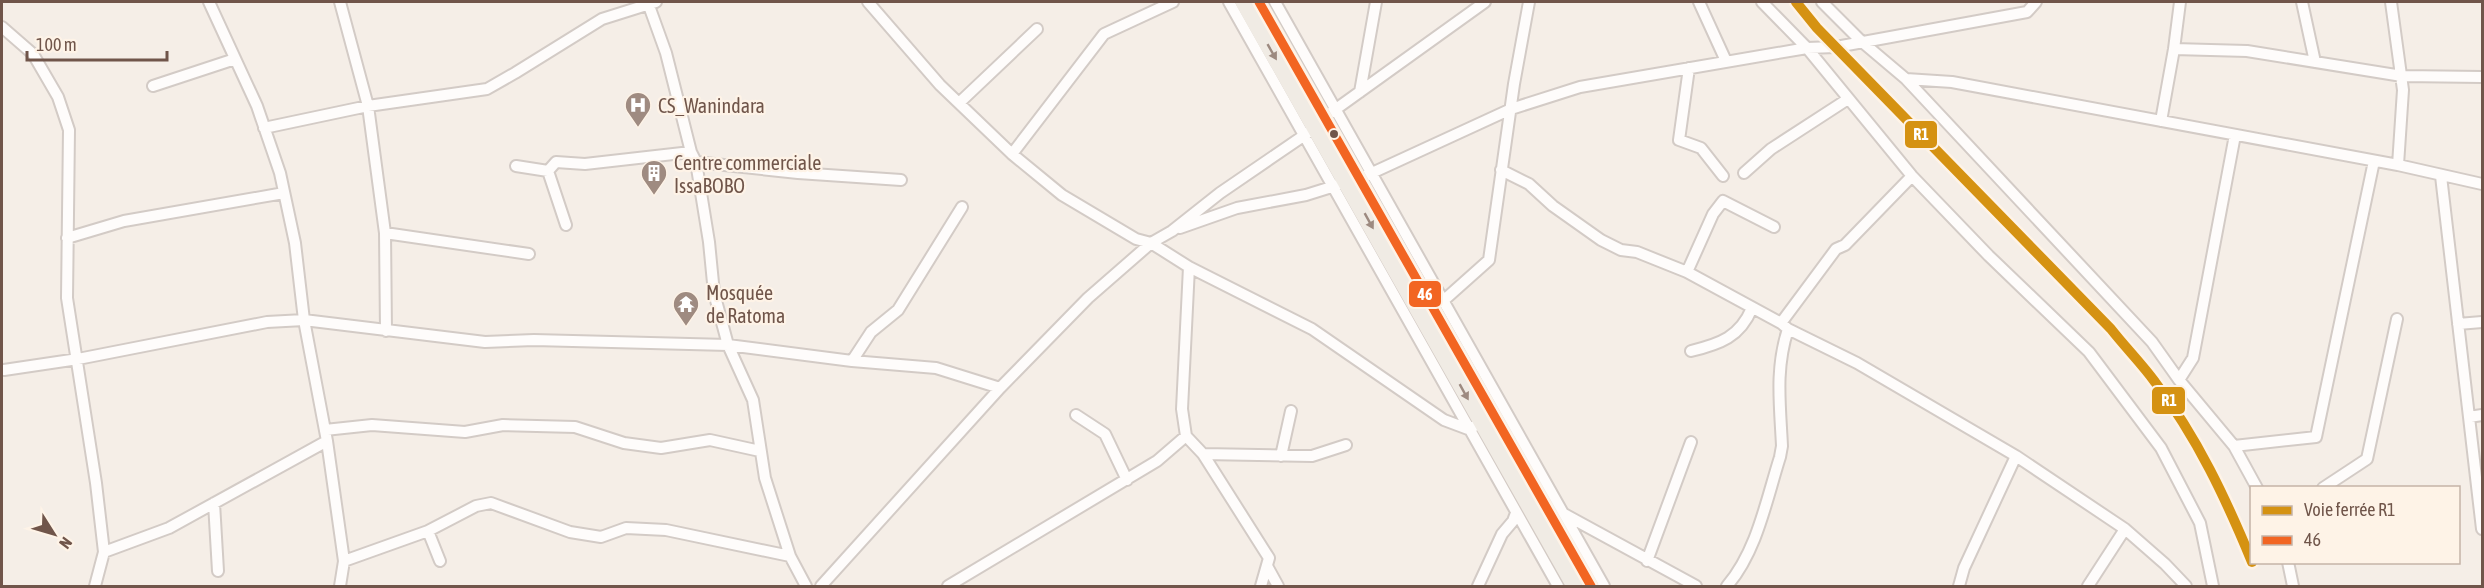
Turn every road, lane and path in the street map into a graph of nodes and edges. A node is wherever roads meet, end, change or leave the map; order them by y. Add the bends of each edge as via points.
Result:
1 (209, 2) edge
2 (340, 2) edge
3 (652, 2) edge
4 (868, 2) edge
5 (1173, 2) edge
6 (1229, 2) edge
7 (1243, 2) edge
8 (1259, 2) edge
9 (1275, 2) edge
10 (1376, 2) edge
11 (1485, 2) edge
12 (1529, 2) edge
13 (1699, 2) edge
14 (1762, 2) edge
15 (1822, 2) edge
16 (2036, 2) edge
17 (2180, 2) edge
18 (2302, 2) edge
19 (2391, 2) edge
20 (2, 27) edge
21 (1037, 29) dead end
22 (1861, 41) junction
23 (1806, 48) junction
24 (2174, 50) junction
25 (235, 58) junction
26 (1726, 61) junction
27 (2315, 62) junction
28 (1689, 68) junction
29 (2402, 76) junction
30 (2482, 77) edge
31 (1906, 79) junction
32 (153, 86) dead end
33 (1360, 92) junction
34 (1848, 99) junction
35 (959, 103) junction
36 (368, 106) junction
37 (1510, 109) junction
38 (2161, 121) junction
39 (1320, 122) junction
40 (264, 128) junction
41 (2235, 135) junction
42 (1012, 154) junction
43 (693, 157) junction
44 (2374, 161) junction
45 (2398, 165) junction
46 (516, 166) dead end
47 (1501, 170) junction
48 (548, 171) junction
49 (1744, 173) dead end
50 (1723, 176) dead end
51 (1912, 176) junction
52 (2441, 176) junction
53 (901, 180) dead end
54 (1353, 180) junction
55 (2482, 184) edge
56 (284, 193) junction
57 (962, 207) dead end
58 (566, 225) dead end
59 (1774, 227) dead end
60 (1172, 231) junction
61 (385, 233) junction
62 (67, 238) junction
63 (1151, 243) junction
64 (529, 254) dead end
65 (1189, 267) junction
66 (1687, 273) junction
67 (1443, 301) junction
68 (1752, 308) junction
69 (2397, 319) dead end
70 (304, 320) junction
71 (2482, 322) edge
72 (2458, 324) junction
73 (1785, 326) junction
74 (386, 331) junction
75 (728, 345) junction
76 (1690, 351) dead end
77 (78, 359) junction
78 (852, 361) junction
79 (4, 370) dead end
80 (2179, 380) junction
81 (1000, 388) junction
82 (1291, 411) dead end
83 (1076, 415) dead end
84 (2482, 416) edge
85 (2469, 417) junction
86 (1475, 426) junction
87 (326, 435) junction
88 (1186, 436) junction
89 (1691, 442) dead end
90 (1346, 445) dead end
91 (2234, 446) junction
92 (760, 451) junction
93 (1203, 454) junction
94 (1281, 456) junction
95 (2016, 456) junction
96 (1127, 480) junction
97 (2257, 486) edge
98 (2326, 486) edge
99 (2481, 497) edge
100 (214, 503) junction
101 (1516, 513) junction
102 (1564, 513) junction
103 (2125, 529) junction
104 (2482, 529) edge
105 (428, 531) junction
106 (104, 552) junction
107 (790, 556) junction
108 (344, 561) junction
109 (440, 561) dead end
110 (1647, 561) junction
111 (1553, 564) junction
112 (2288, 564) edge
113 (1267, 566) junction
114 (218, 571) dead end
115 (95, 586) edge
116 (340, 586) edge
117 (806, 586) edge
118 (821, 586) edge
119 (948, 586) edge
120 (1261, 586) edge
121 (1278, 586) edge
122 (1478, 586) edge
123 (1558, 586) edge
124 (1574, 586) edge
125 (1591, 586) edge
126 (1604, 586) edge
127 (1696, 586) edge
128 (1727, 586) edge
129 (1959, 586) edge
130 (2088, 586) edge
131 (2186, 586) edge
132 (2213, 586) edge
133 (2293, 586) edge

1 - 25 street
2 - 36 street
3 - 36 street via 602,19 487,89
3 - 43 street
4 - 35 street
5 - 42 street via 1104,34
6 - 39 street
7 -> 39 main road
8 - 39 main road
9 - 39 street
10 - 33 street
11 - 33 street
12 - 37 street
13 - 26 street
14 - 23 street
15 - 22 street
16 - 22 street via 2027,12
17 - 24 street
18 - 27 street
19 - 29 street
20 - 62 street via 33,54 58,97 69,130
21 - 35 street
22 - 23 street
22 - 31 street
23 - 26 street
23 - 34 street
24 - 27 street via 2247,51
24 - 38 street
25 - 32 street
25 - 40 street
26 - 28 street
27 - 29 street
28 - 37 street via 1580,87
28 - 50 street via 1679,140 1701,148
29 - 30 street
29 - 45 street
31 - 38 street via 1952,82
31 - 80 street via 2152,342
33 - 39 street
34 - 49 street via 1771,149
34 - 51 street
35 - 42 street
36 - 40 street
36 - 61 street
37 - 47 street
37 - 54 street
38 - 41 street
39 - 54 main road
39 - 54 street
39 - 60 street
40 - 56 street
41 - 44 street
41 - 80 street via 2193,358
42 - 63 street via 1062,195 1136,239
43 - 48 street via 585,164 555,162
43 - 53 street via 798,173
43 - 75 street via 714,292
44 - 45 street
44 - 91 street via 2316,437
45 - 52 street
46 - 48 street
47 - 66 street via 1529,184 1601,240
47 - 67 street via 1489,260
48 - 58 street
51 - 73 street via 1845,245 1836,249
51 - 132 street via 2089,352 2161,448 2200,523
52 - 55 street
52 - 72 street
54 - 60 street via 1306,195 1237,208
54 - 67 street
54 - 86 main road
54 - 125 main road
56 - 62 street via 124,220
56 - 70 street via 295,243
57 - 78 street via 898,310 871,332
59 - 66 street via 1723,201 1713,213
60 - 63 street
61 - 64 street
61 - 74 street
62 - 77 street via 67,298
63 - 65 street
63 - 81 street via 1088,298
65 - 86 street via 1312,329 1444,420
65 - 88 street via 1182,409
66 - 68 street
67 - 102 street
68 - 73 street
68 - 76 street via 1746,323 1734,334 1722,342
69 - 98 street via 2367,459
70 - 74 street
70 - 77 street via 267,322
70 - 87 street
71 - 72 street
72 - 85 street
73 - 95 street via 1857,363
73 - 128 street via 1779,375 1780,457 1754,540
74 - 75 street via 485,342
75 - 78 street
75 - 92 street via 753,400
77 - 79 street
77 - 106 street
78 - 81 street via 936,368
80 - 91 street
81 - 118 street
82 - 94 street
83 - 96 street via 1105,434
84 - 85 street
85 - 99 street
86 - 101 street
86 - 111 main road
87 - 92 street via 372,425 465,432 503,425 575,427 624,443 661,448 710,440
87 - 100 street
87 - 108 street
88 - 93 street
88 - 96 street
89 - 110 street
90 - 94 street via 1312,456
91 - 97 street
92 - 107 street
93 - 94 street
93 - 113 street via 1269,558
95 - 103 street
95 - 129 street
96 - 119 street
99 - 104 street
100 - 106 street via 169,528
100 - 114 street
101 - 111 street
101 - 122 street
102 - 110 street
102 - 126 street
103 - 130 street
103 - 131 street
105 - 107 street via 476,506 491,503 570,532 601,537 626,528 666,530
105 - 108 street
105 - 109 street
106 - 115 street
107 - 117 street
108 - 116 street
110 - 127 street
111 - 123 street
111 - 124 main road
112 - 133 street
113 - 120 street
113 - 121 street

